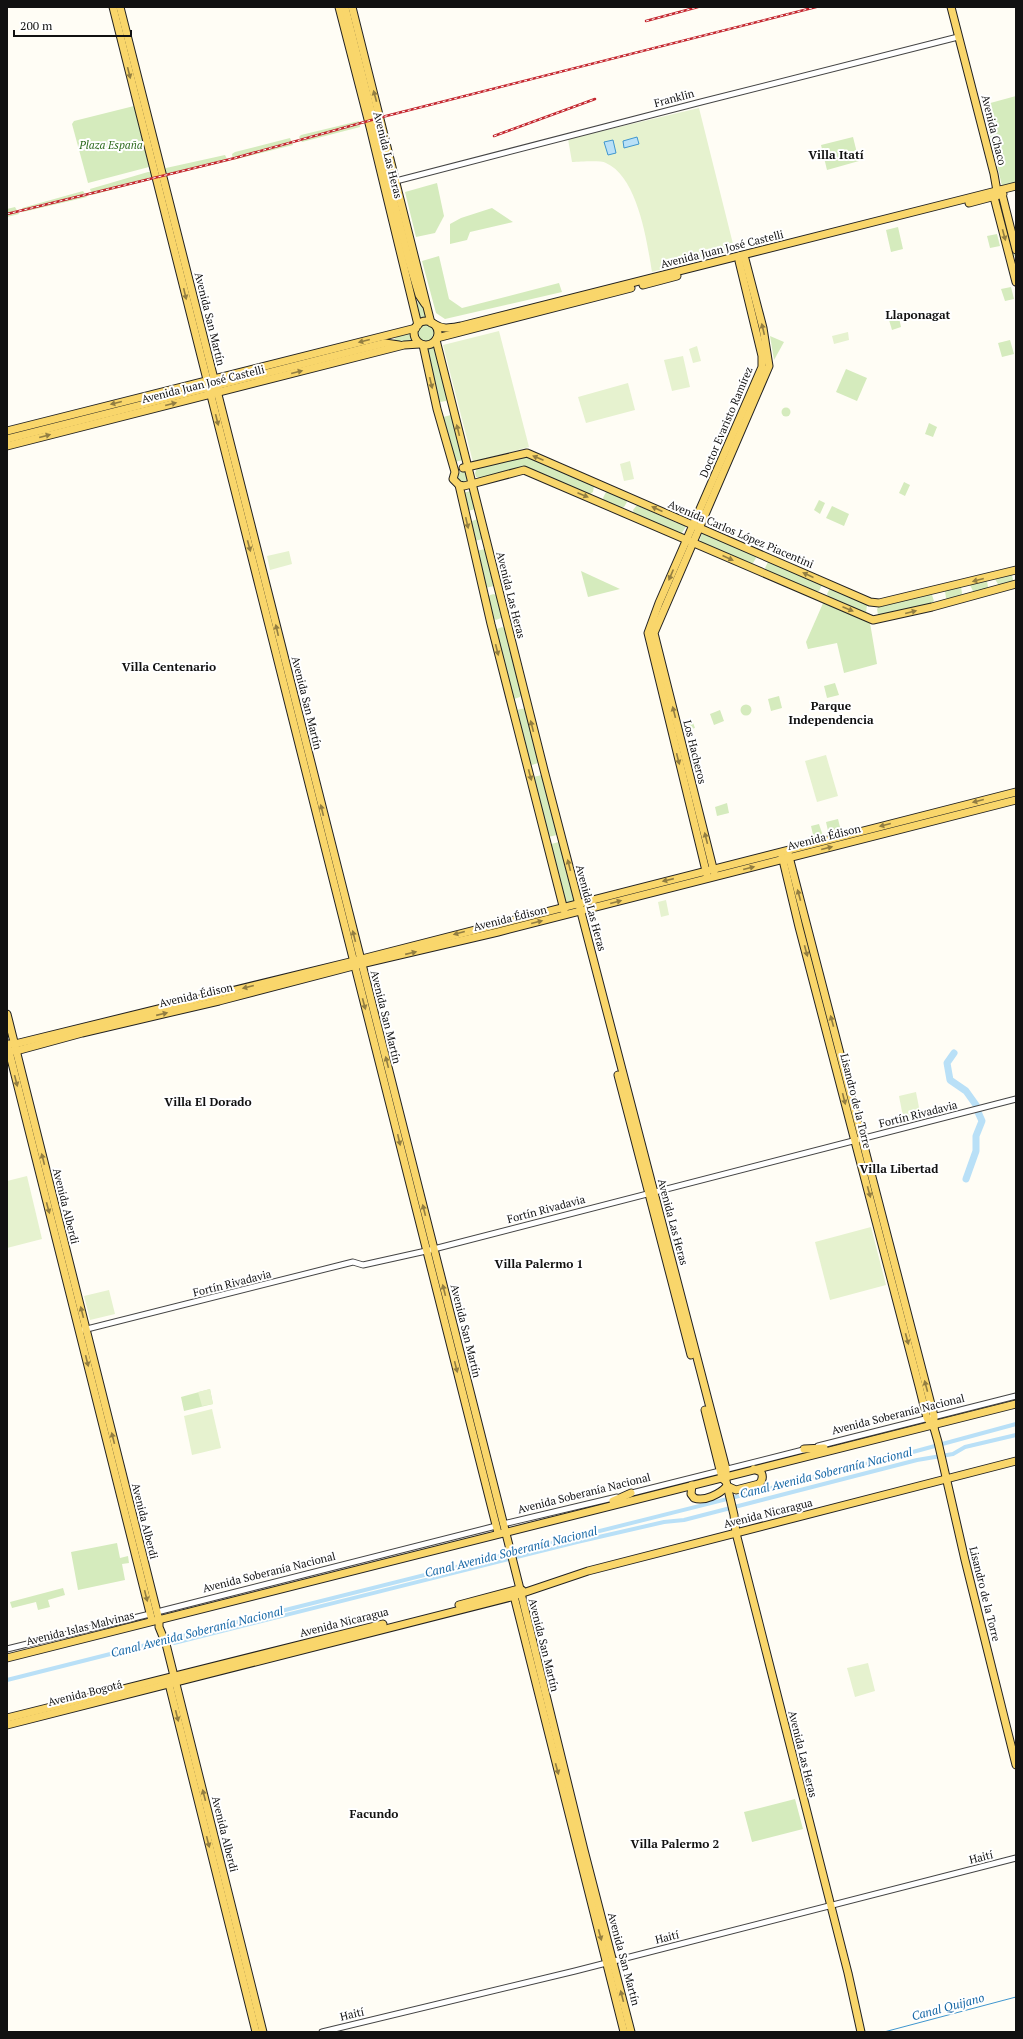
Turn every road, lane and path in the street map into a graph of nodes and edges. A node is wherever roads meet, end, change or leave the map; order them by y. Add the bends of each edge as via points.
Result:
1 (113, 7) edge
2 (120, 7) edge
3 (339, 7) edge
4 (345, 7) edge
5 (352, 7) edge
6 (951, 7) edge
7 (956, 7) edge
8 (958, 37) junction
9 (152, 146) junction
10 (396, 181) junction
11 (1016, 186) edge
12 (1016, 191) edge
13 (998, 193) junction
14 (1016, 250) edge
15 (741, 259) junction
16 (1016, 282) edge
17 (419, 295) junction
18 (428, 307) junction
19 (415, 309) junction
20 (433, 324) junction
21 (417, 327) junction
22 (402, 332) junction
23 (437, 339) junction
24 (385, 343) junction
25 (422, 344) junction
26 (404, 345) junction
27 (212, 387) junction
28 (7, 431) edge
29 (7, 439) edge
30 (7, 446) edge
31 (455, 472) junction
32 (468, 475) junction
33 (457, 484) junction
34 (696, 526) junction
35 (690, 541) junction
36 (1016, 570) edge
37 (1016, 584) edge
38 (651, 633) joint
39 (1016, 792) edge
40 (1016, 800) edge
41 (785, 855) junction
42 (711, 873) junction
43 (578, 903) junction
44 (563, 907) junction
45 (579, 911) junction
46 (565, 915) junction
47 (357, 963) junction
48 (7, 1014) edge
49 (10, 1047) edge
50 (1016, 1099) edge
51 (862, 1138) junction
52 (855, 1140) junction
53 (651, 1193) junction
54 (434, 1248) junction
55 (426, 1250) junction
56 (83, 1330) junction
57 (1016, 1396) edge
58 (1016, 1404) edge
59 (932, 1422) junction
60 (840, 1448) junction
61 (804, 1449) junction
62 (1016, 1461) edge
63 (754, 1469) junction
64 (725, 1479) junction
65 (946, 1479) junction
66 (692, 1485) junction
67 (631, 1493) junction
68 (594, 1510) junction
69 (500, 1525) junction
70 (502, 1533) junction
71 (736, 1533) junction
72 (518, 1592) junction
73 (156, 1619) junction
74 (7, 1649) edge
75 (7, 1658) edge
76 (171, 1678) junction
77 (7, 1718) edge
78 (7, 1725) edge
79 (1016, 1765) edge
80 (1016, 1858) edge
81 (830, 1906) junction
82 (610, 1961) junction
83 (256, 2032) edge
84 (262, 2032) edge
85 (322, 2032) edge
86 (624, 2032) edge
87 (632, 2032) edge
88 (861, 2032) edge

1 -> 9 main road, Avenida San Martín
2 - 9 main road, Avenida San Martín
3 - 19 main road, Avenida Las Heras
4 - 17 main road, Avenida Las Heras
10 -> 5 main road, Avenida Las Heras
6 - 8 main road, Avenida Chaco
7 - 13 main road, Avenida Chaco
8 - 10 street, Franklin
8 - 13 main road, Avenida Chaco
9 - 27 main road, Avenida San Martín
10 - 18 main road, Avenida Las Heras
11 - 13 main road, Avenida Juan José Castelli
12 - 13 main road, Avenida Juan José Castelli
13 - 14 main road, Avenida Chaco
13 - 15 main road, Avenida Juan José Castelli
13 -> 16 main road, Avenida Chaco
15 - 20 main road, Avenida Juan José Castelli via 461,326 446,329
15 - 23 main road, Avenida Juan José Castelli
15 - 34 main road, Doctor Evaristo Ramírez via 762,363
17 - 18 main road, Avenida Las Heras
17 - 19 main road, Avenida Las Heras
18 - 20 main road, Avenida Las Heras
19 - 21 main road, Avenida Las Heras
20 - 21 main road via 424,322
20 - 23 main road via 438,331
21 - 22 main road, Avenida Juan José Castelli
21 - 25 main road via 415,337
22 - 24 main road, Avenida Juan José Castelli
22 -> 27 main road, Avenida Juan José Castelli
23 - 25 main road via 432,344
32 -> 23 main road, Avenida Las Heras
24 - 26 main road, Avenida Juan José Castelli
24 - 27 main road, Avenida Juan José Castelli
25 - 26 main road, Avenida Juan José Castelli
25 -> 31 main road
27 -> 26 main road, Avenida Juan José Castelli
27 -> 28 main road, Avenida Juan José Castelli
27 - 29 main road, Avenida Juan José Castelli
30 -> 27 main road, Avenida Juan José Castelli
27 - 47 main road, Avenida San Martín
31 - 32 main road, Avenida Carlos López Piacentini
31 - 33 main road via 454,479
32 - 33 main road, Avenida Carlos López Piacentini
34 -> 32 main road, Avenida Carlos López Piacentini via 526,453
32 -> 35 main road, Avenida Carlos López Piacentini via 524,470
43 -> 32 main road, Avenida Las Heras
33 -> 44 main road
34 - 35 main road, Doctor Evaristo Ramírez
36 -> 34 main road, Avenida Carlos López Piacentini via 879,603 870,602
35 -> 37 main road, Avenida Carlos López Piacentini via 873,620
35 - 38 main road, Doctor Evaristo Ramírez
38 - 42 main road, Los Hacheros
39 -> 41 main road, Avenida Édison
41 -> 40 main road, Avenida Édison
41 - 42 main road, Avenida Édison
51 -> 41 main road, Lisandro de la Torre
41 -> 52 main road, Lisandro de la Torre
42 -> 43 main road, Avenida Édison
45 -> 42 main road, Avenida Édison
43 - 44 main road, Avenida Édison
43 - 45 main road, Avenida Las Heras
44 - 46 main road
44 -> 47 main road, Avenida Édison
45 - 46 main road, Avenida Édison
45 - 53 main road, Avenida Las Heras
47 -> 46 main road, Avenida Édison
47 - 49 main road, Avenida Édison via 219,1001
54 -> 47 main road, Avenida San Martín
47 -> 55 main road, Avenida San Martín
48 - 49 main road, Avenida Alberdi
49 - 56 main road, Avenida Alberdi
50 - 51 street, Fortín Rivadavia
51 - 52 street, Fortín Rivadavia
59 -> 51 main road, Lisandro de la Torre
52 - 53 street, Fortín Rivadavia
52 -> 59 main road, Lisandro de la Torre
53 - 54 street, Fortín Rivadavia
53 - 64 main road, Avenida Las Heras
54 - 55 street, Fortín Rivadavia
69 -> 54 main road, Avenida San Martín
55 - 56 street, Fortín Rivadavia via 363,1265 353,1262
55 -> 69 main road, Avenida San Martín
56 - 73 main road, Avenida Alberdi
57 - 59 street, Avenida Soberanía Nacional
58 - 59 main road, Avenida Soberanía Nacional
59 - 60 main road, Avenida Soberanía Nacional
59 - 61 street, Avenida Soberanía Nacional
59 - 65 main road, Lisandro de la Torre
60 - 61 main road
60 - 63 main road, Avenida Soberanía Nacional
61 - 64 street, Avenida Soberanía Nacional
62 - 65 main road, Avenida Nicaragua
63 - 64 main road, Avenida Soberanía Nacional
63 - 64 main road via 762,1475 759,1484 736,1490
64 - 66 main road, Avenida Soberanía Nacional
64 - 66 main road via 719,1494 697,1499 691,1494
64 - 67 street, Avenida Soberanía Nacional
64 - 71 main road, Avenida Las Heras
65 - 71 main road, Avenida Nicaragua
65 - 79 main road, Lisandro de la Torre
66 - 68 main road, Avenida Soberanía Nacional
67 - 68 main road
67 - 69 street, Avenida Soberanía Nacional
68 - 70 main road, Avenida Soberanía Nacional
69 - 70 main road, Avenida San Martín
69 - 73 street, Avenida Soberanía Nacional
70 - 72 main road, Avenida San Martín via 509,1548
70 - 73 main road, Avenida Soberanía Nacional via 291,1588
71 - 72 main road, Avenida Nicaragua
71 - 81 main road, Avenida Las Heras
72 - 76 main road, Avenida Nicaragua
72 - 82 main road, Avenida San Martín
73 - 74 street, Avenida Islas Malvinas
73 - 75 main road, Avenida Islas Malvinas
73 - 76 main road, Avenida Alberdi via 166,1644
76 - 77 main road, Avenida Bogotá
76 - 78 main road, Avenida Bogotá
76 -> 83 main road, Avenida Alberdi
84 -> 76 main road, Avenida Alberdi
80 - 81 street, Haití
81 - 82 street, Haití
81 - 88 main road, Avenida Las Heras
82 - 85 street, Haití
82 - 86 main road, Avenida San Martín
87 -> 82 main road, Avenida San Martín

